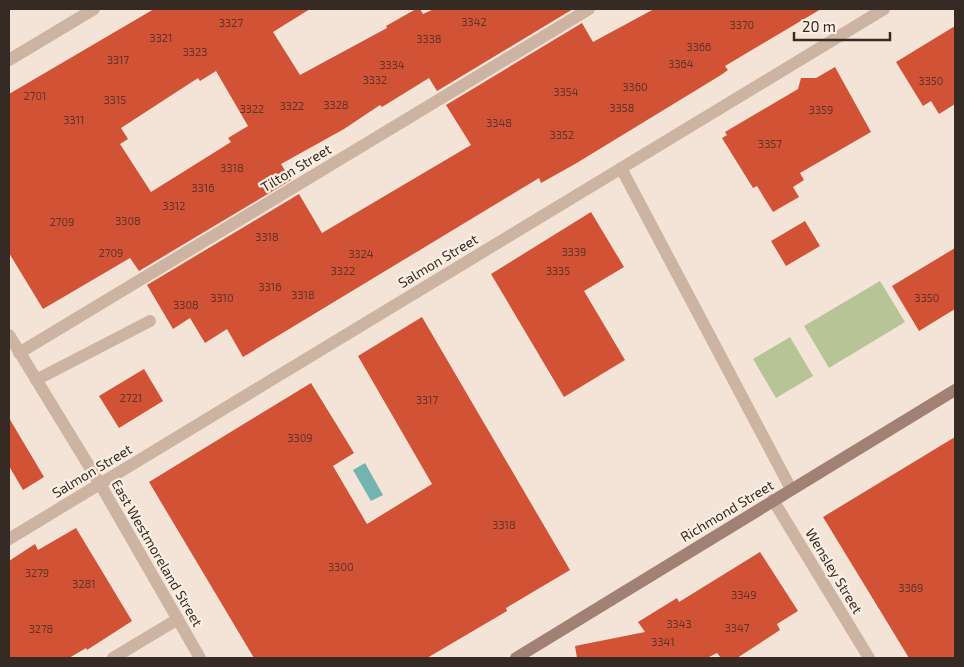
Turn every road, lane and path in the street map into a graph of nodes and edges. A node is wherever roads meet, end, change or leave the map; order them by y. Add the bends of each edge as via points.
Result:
1 (94, 9) edge
2 (589, 9) edge
3 (884, 9) edge
4 (9, 60) edge
5 (621, 168) junction
6 (150, 321) dead end
7 (9, 335) edge
8 (19, 353) junction
9 (36, 380) junction
10 (955, 390) edge
11 (100, 484) junction
12 (791, 489) junction
13 (773, 500) junction
14 (9, 539) edge
15 (178, 619) junction
16 (113, 658) edge
17 (200, 658) edge
18 (516, 658) edge
19 (869, 658) edge

1 - 4 street
2 - 8 street, Tilton Street
3 - 5 street, Salmon Street
5 - 11 street, Salmon Street
5 - 12 street
6 - 9 street
7 - 8 street, East Westmoreland Street
8 - 9 street, East Westmoreland Street
9 - 11 street, East Westmoreland Street
10 - 12 main road, Richmond Street
11 - 14 street, Salmon Street
11 - 15 street, East Westmoreland Street
12 - 13 main road, Richmond Street
13 - 18 main road, Richmond Street
13 - 19 street, Wensley Street
15 - 16 street
15 - 17 street, East Westmoreland Street

